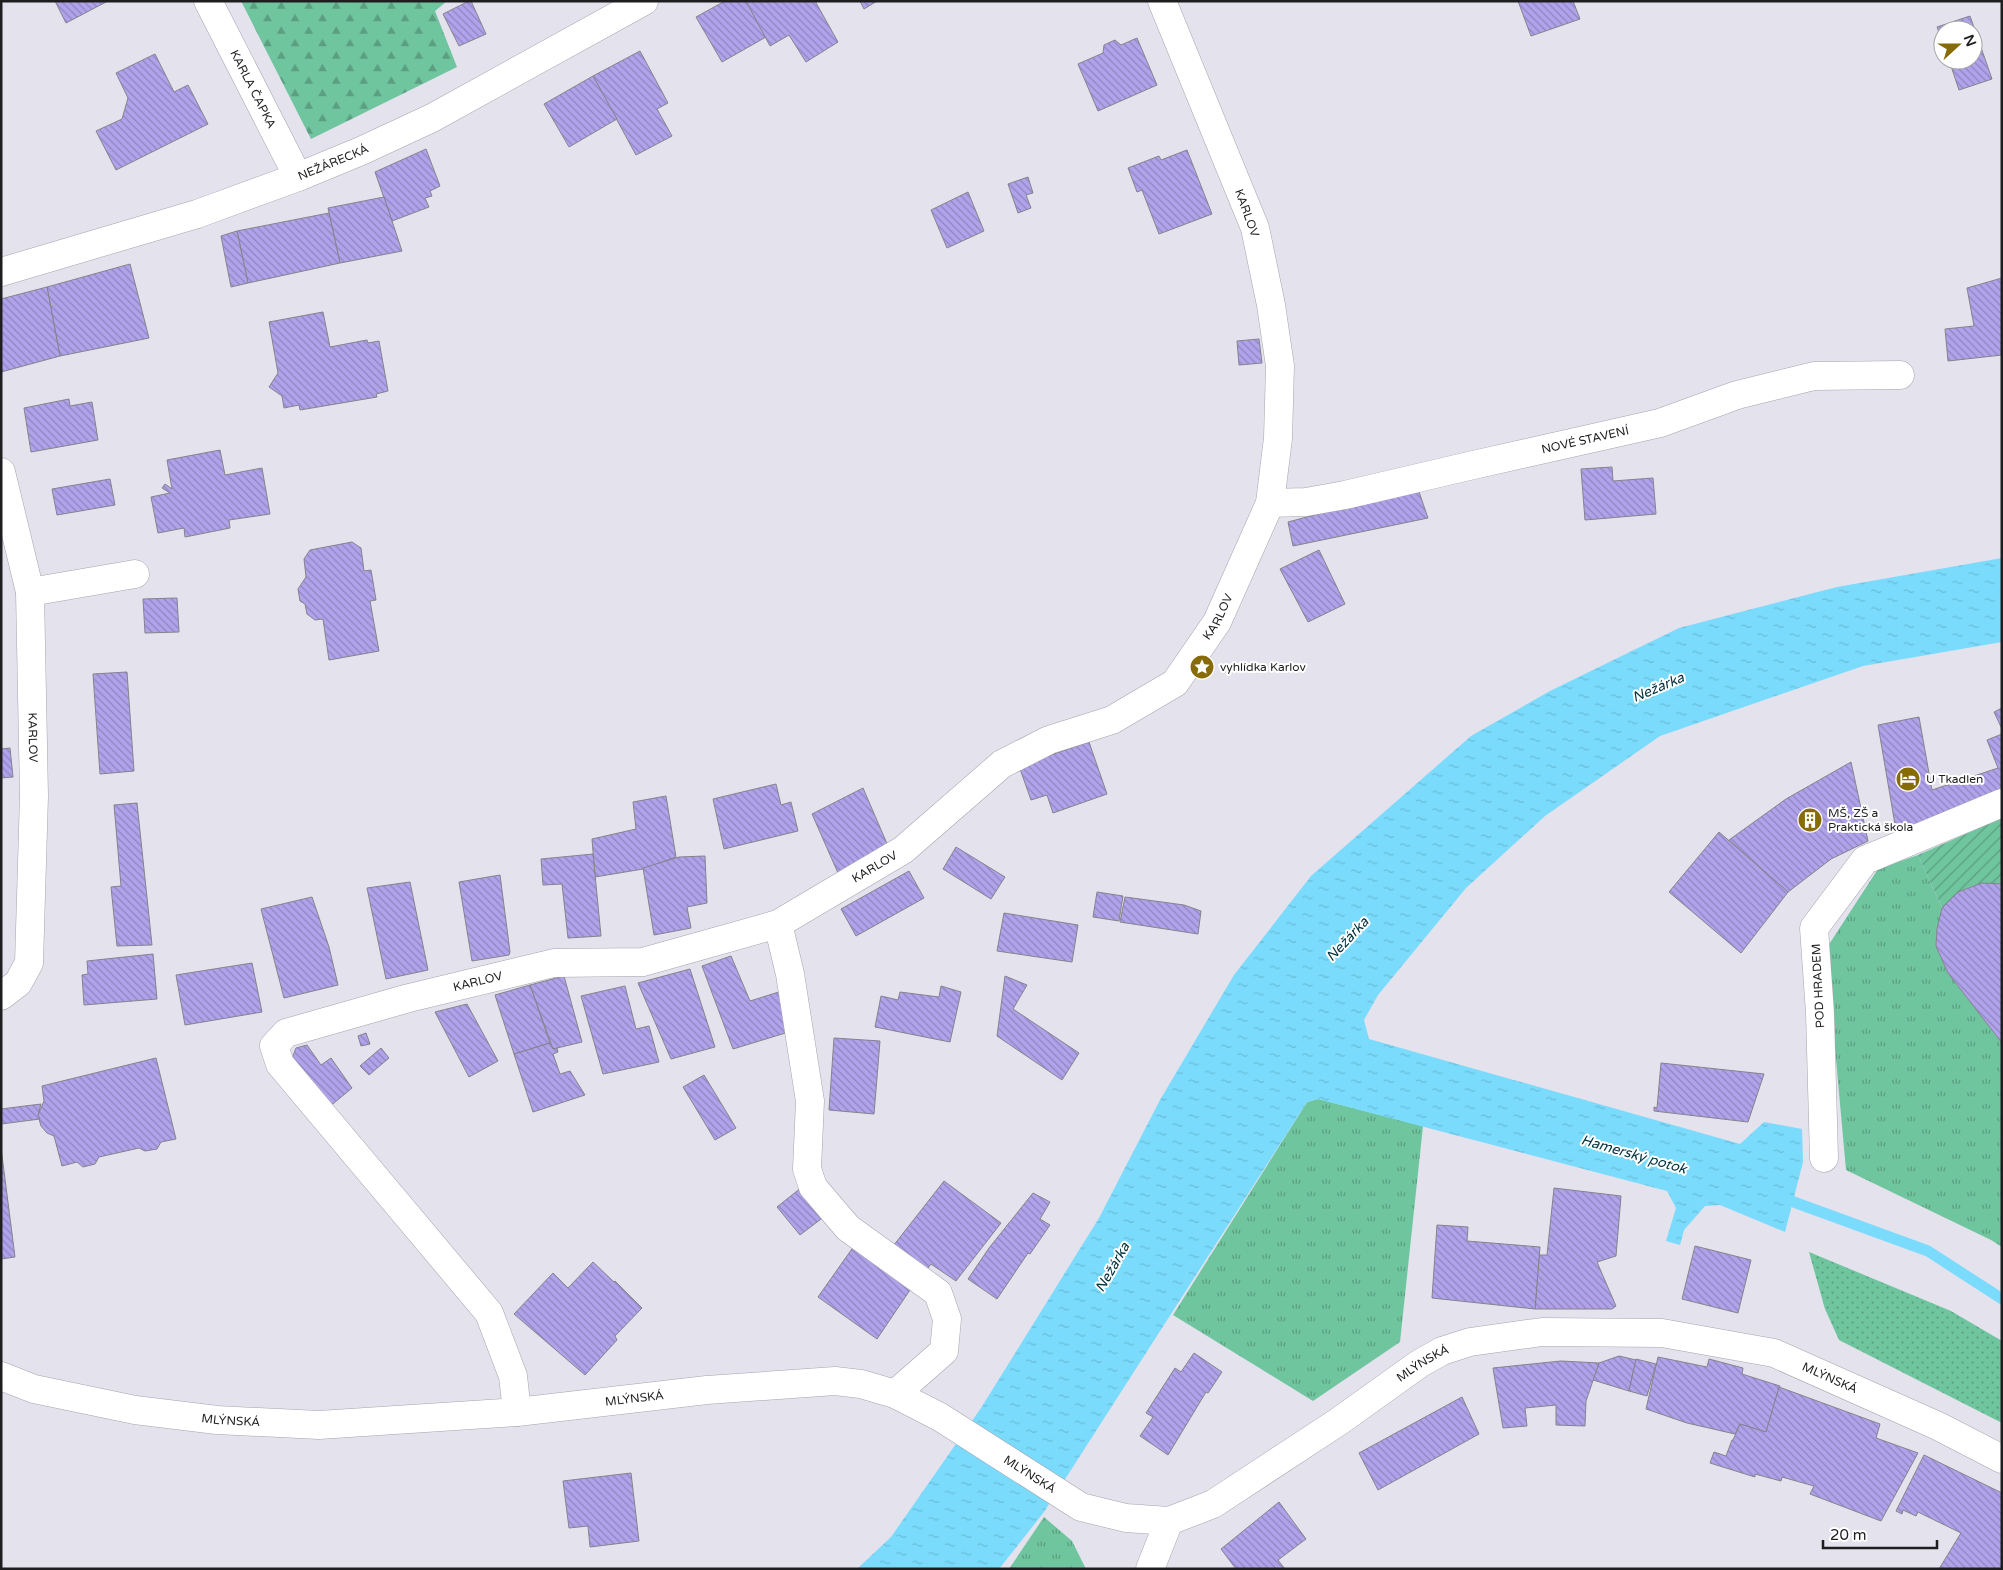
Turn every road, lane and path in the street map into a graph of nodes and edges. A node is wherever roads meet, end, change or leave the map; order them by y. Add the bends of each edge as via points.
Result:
1 (208, 1) edge
2 (644, 1) edge
3 (1162, 1) edge
4 (298, 177) junction
5 (1, 272) edge
6 (1900, 375) dead end
7 (1, 472) edge
8 (1270, 503) junction
9 (135, 574) dead end
10 (30, 592) junction
11 (2002, 803) edge
12 (778, 924) junction
13 (1, 996) edge
14 (1824, 1158) dead end
15 (1, 1376) edge
16 (895, 1394) junction
17 (517, 1412) junction
18 (2002, 1459) edge
19 (1169, 1520) junction
20 (1150, 1569) edge

1 - 4 street, KARLA ČAPKA
2 - 4 street, NEŽÁRECKÁ via 432,118
3 - 8 street, KARLOV via 1255,228 1280,366 1278,438
4 - 5 street, NEŽÁRECKÁ via 188,217
6 - 8 street, NOVÉ STAVENÍ via 1814,376 1737,394 1660,423 1345,495 1306,502
7 - 10 street, KARLOV
8 - 12 street, KARLOV via 1217,622 1175,683 1112,720 1049,740 1002,764 903,850
9 - 10 street
10 - 13 street, KARLOV via 34,796 29,963 18,983
11 - 14 street, POD HRADEM via 1865,860 1814,928
12 - 16 street via 790,974 810,1101 806,1168 813,1187 848,1228 938,1293 946,1319 944,1351
12 - 17 street, KARLOV via 643,962 554,964 409,998 286,1033 274,1046 280,1064 489,1313 514,1376
15 - 17 street, MLÝNSKÁ via 34,1390 135,1410 271,1424 333,1425
16 - 17 street, MLÝNSKÁ via 861,1384 835,1381 707,1390
16 - 19 street, MLÝNSKÁ via 940,1417 1081,1507 1126,1518
18 - 19 street, MLÝNSKÁ via 1938,1426 1774,1353 1662,1333 1542,1332 1470,1342 1442,1351 1213,1504
19 - 20 street

